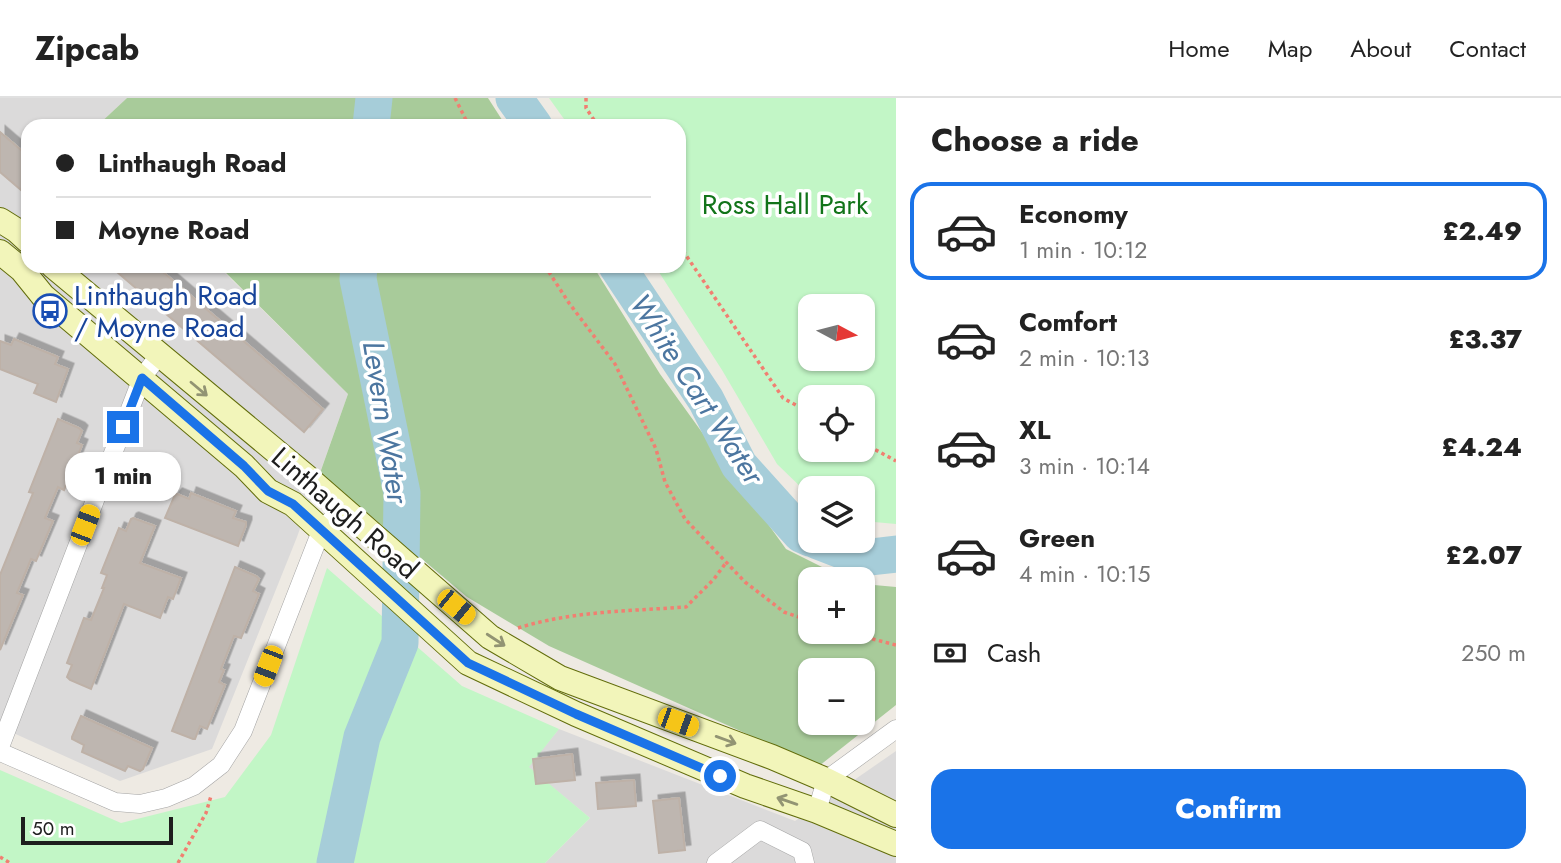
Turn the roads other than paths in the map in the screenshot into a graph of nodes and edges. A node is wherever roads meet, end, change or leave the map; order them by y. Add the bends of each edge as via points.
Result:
1 (0, 220) edge
2 (21, 235) edge
3 (0, 252) edge
4 (21, 269) edge
5 (24, 273) edge
6 (61, 273) edge
7 (159, 355) junction
8 (142, 378) junction
9 (341, 509) junction
10 (321, 531) junction
11 (896, 729) edge
12 (0, 749) edge
13 (826, 780) junction
14 (817, 811) junction
15 (896, 815) edge
16 (896, 844) edge
17 (804, 857) edge
18 (716, 863) edge

1 - 2 street
3 - 4 street, Linthaugh Road
5 - 8 street, Linthaugh Road via 43,296
6 - 7 street, Linthaugh Road
7 - 8 street
7 -> 9 street, Linthaugh Road
8 - 10 street, Linthaugh Road via 268,491 293,504
8 - 12 street
9 - 10 street
9 -> 13 street, Linthaugh Road via 490,637 560,678
10 - 12 street via 243,732 221,765 194,786 140,804 114,802
14 -> 10 street, Linthaugh Road via 720,776 468,663
11 - 13 street
13 - 14 street
13 - 15 street, Linthaugh Road
14 - 16 street, Linthaugh Road
17 - 18 street via 760,830

